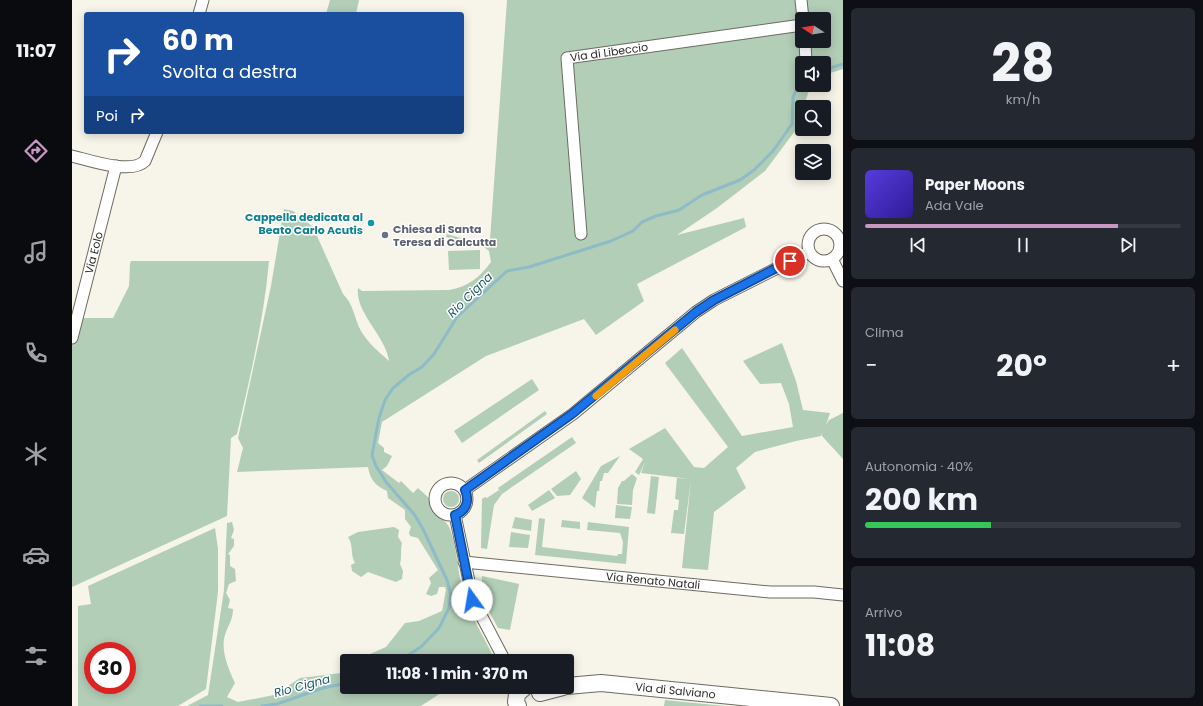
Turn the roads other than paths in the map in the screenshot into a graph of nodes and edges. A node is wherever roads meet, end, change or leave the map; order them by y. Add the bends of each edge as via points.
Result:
1 (204, 0) edge
2 (801, 0) edge
3 (200, 12) edge
4 (802, 12) edge
5 (795, 26) edge
6 (156, 134) edge
7 (72, 156) edge
8 (116, 166) junction
9 (581, 234) dead end
10 (840, 237) edge
11 (809, 252) junction
12 (832, 259) junction
13 (843, 281) edge
14 (72, 338) edge
15 (465, 490) junction
16 (455, 515) junction
17 (464, 562) junction
18 (843, 595) edge
19 (501, 654) edge
20 (574, 686) edge
21 (525, 694) edge
22 (518, 706) edge
23 (831, 706) edge

1 - 3 street
2 - 4 street
5 - 9 street, Via di Libeccio via 567,58
6 - 8 street via 142,163 134,166
7 - 8 street
8 - 14 street, Via Eolo
10 - 11 street via 830,230 819,230 810,237
10 - 12 street via 839,250
11 - 12 street via 817,260
11 - 15 street via 714,300 696,312 578,410
12 - 13 street
15 - 16 street via 468,498 466,505
15 - 16 street via 458,484 448,483 442,485 436,493 436,504 440,511 447,515
16 - 17 street
17 - 18 street, Via Renato Natali via 770,592
17 - 19 street via 472,600
20 - 23 street, Via di Salviano via 601,684
21 - 22 street via 516,698

